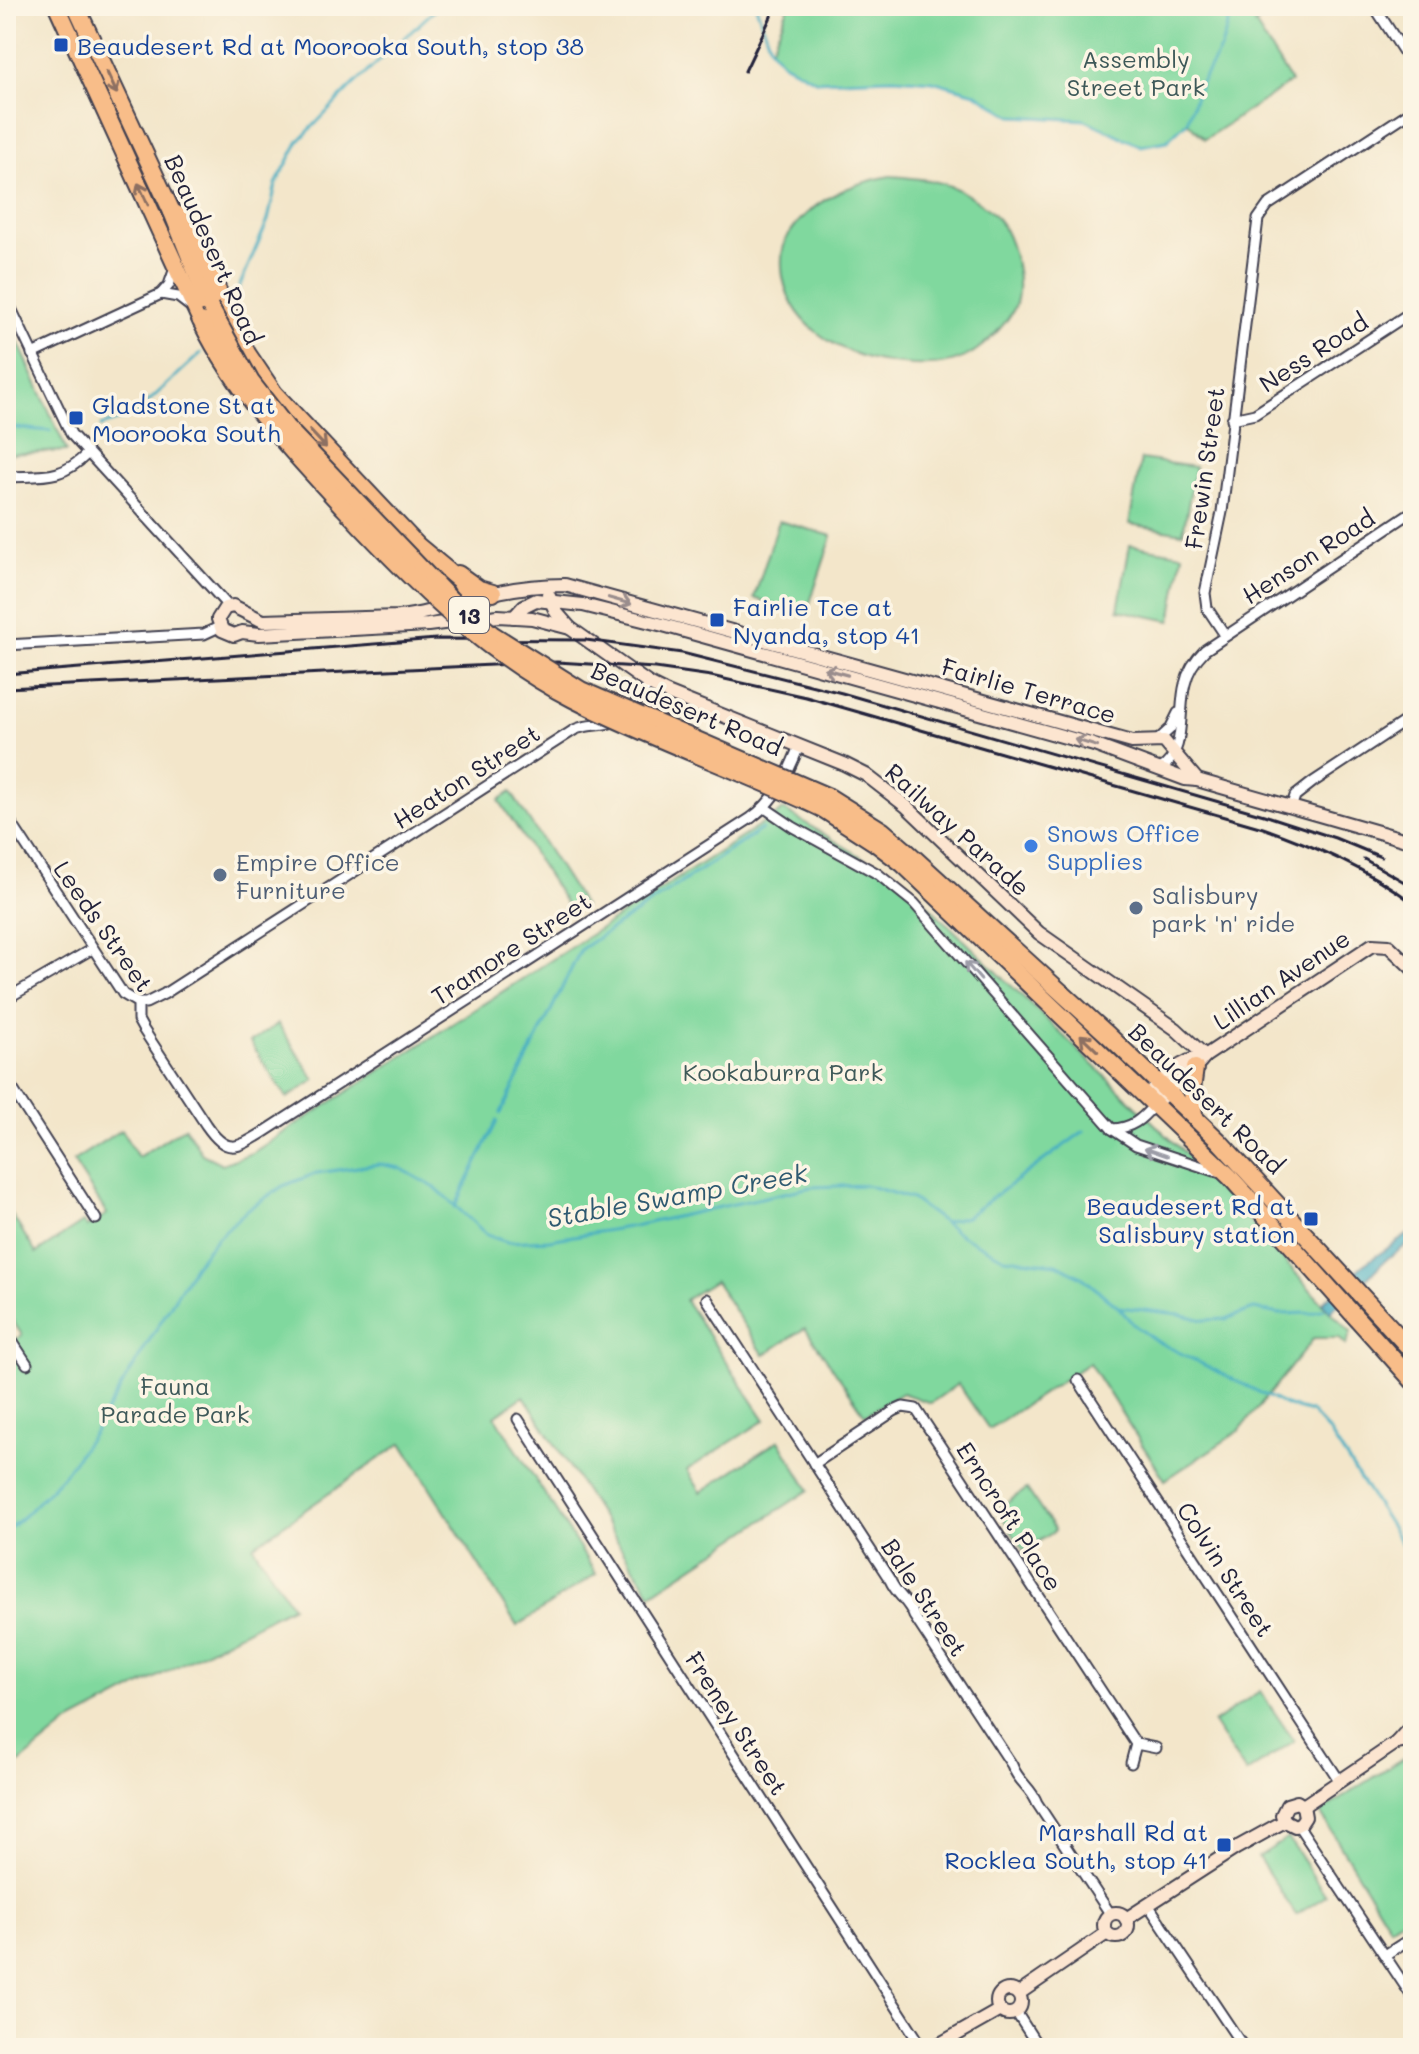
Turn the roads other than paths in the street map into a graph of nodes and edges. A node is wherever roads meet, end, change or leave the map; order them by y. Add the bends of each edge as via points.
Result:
1 (57, 6) edge
2 (76, 6) edge
3 (1374, 6) edge
4 (1413, 66) edge
5 (1413, 110) edge
6 (172, 212) junction
7 (175, 265) junction
8 (161, 294) junction
9 (6, 298) edge
10 (1413, 311) edge
11 (203, 313) junction
12 (32, 354) junction
13 (1232, 419) junction
14 (87, 454) junction
15 (6, 477) edge
16 (379, 504) junction
17 (1413, 511) edge
18 (449, 571) junction
19 (544, 585) junction
20 (493, 593) junction
21 (551, 600) junction
22 (465, 601) junction
23 (229, 607) junction
24 (246, 615) junction
25 (514, 617) junction
26 (476, 618) junction
27 (219, 627) junction
28 (570, 628) junction
29 (242, 632) junction
30 (1225, 635) junction
31 (6, 645) edge
32 (649, 684) junction
33 (1180, 710) junction
34 (1413, 716) edge
35 (1158, 740) junction
36 (799, 746) junction
37 (1174, 751) junction
38 (1160, 769) junction
39 (1197, 780) junction
40 (826, 803) junction
41 (1292, 805) junction
42 (765, 808) junction
43 (6, 815) edge
44 (1413, 842) edge
45 (92, 949) junction
46 (1413, 969) edge
47 (6, 999) edge
48 (138, 1003) junction
49 (1200, 1062) junction
50 (6, 1079) edge
51 (1163, 1086) junction
52 (1150, 1101) junction
53 (1194, 1116) junction
54 (1112, 1129) junction
55 (217, 1141) joint
56 (1230, 1177) junction
57 (96, 1219) dead end
58 (707, 1299) dead end
59 (6, 1332) edge
60 (1413, 1352) edge
61 (27, 1364) dead end
62 (1078, 1380) dead end
63 (1413, 1381) edge
64 (518, 1419) dead end
65 (814, 1464) junction
66 (1413, 1724) edge
67 (1413, 1740) edge
68 (1396, 1743) junction
69 (1136, 1744) junction
70 (1156, 1748) dead end
71 (1131, 1763) dead end
72 (1339, 1780) junction
73 (1303, 1806) junction
74 (1292, 1823) junction
75 (1149, 1906) junction
76 (1111, 1915) junction
77 (1126, 1919) junction
78 (1107, 1933) junction
79 (1413, 1937) edge
80 (1385, 1955) junction
81 (1018, 1994) junction
82 (1413, 1998) edge
83 (1000, 2010) junction
84 (1016, 2012) junction
85 (923, 2048) edge
86 (933, 2048) edge
87 (1039, 2048) edge
88 (1244, 2048) edge

7 -> 1 highway, Beaudesert Road / 13
2 -> 6 highway, Beaudesert Road / 13
3 - 4 street
5 - 13 street, Frewin Street via 1262,211
6 - 11 highway, Beaudesert Road / 13
6 -> 16 highway via 184,218 247,353 274,393
7 - 8 street
7 - 11 highway, Beaudesert Road / 13
8 - 11 street via 178,297
8 - 12 street
9 - 12 street
10 - 13 street, Ness Road via 1255,414
11 - 40 highway, Beaudesert Road / 13, bridge via 246,397 283,443 407,575 485,643 572,698
12 - 14 street via 71,434
13 - 30 street, Frewin Street via 1222,512 1205,593 1207,608
14 - 15 street via 60,474
14 - 23 street
16 - 18 highway
16 - 22 highway via 380,514
17 - 30 street, Henson Road
18 - 20 highway
18 - 22 highway via 463,585
19 - 20 street, Fairlie Terrace
19 - 21 street
19 -> 35 street, Fairlie Terrace via 565,585 1132,742
20 - 22 street, Fairlie Terrace
21 - 25 street via 528,603
21 - 28 street
38 -> 21 street, Fairlie Terrace via 1094,745 837,673
22 - 24 street via 398,617 263,621
22 - 26 highway
23 - 24 street
23 - 27 street via 219,615
24 - 29 street
25 - 26 street, Railway Parade
25 - 28 street, Railway Parade
26 - 29 street, Railway Parade via 325,632
27 - 29 street via 229,635
27 - 31 street via 204,634
28 - 32 street, Railway Parade
30 - 33 street via 1196,659
32 - 36 street, Railway Parade
32 - 48 street, Heaton Street via 621,719 574,730 164,994
33 - 35 street
33 - 37 street
34 - 41 street via 1313,782
35 - 37 street
36 - 42 street, Tramore Street
36 - 49 street, Railway Parade via 844,764 885,789 1039,933 1186,1037
37 - 38 street
37 - 39 street
38 - 39 street, Fairlie Terrace
39 - 41 street, Fairlie Terrace
40 - 51 highway, Beaudesert Road / 13 via 883,831
52 -> 40 highway, Beaudesert Road / 13 via 903,864
41 - 44 street, Fairlie Terrace
54 -> 42 street, Beaudesert Road via 914,903 867,867
42 - 55 street, Tramore Street via 247,1143 226,1147
43 - 45 street, Leeds Street
45 - 47 street
45 - 48 street, Leeds Street via 123,994
46 - 49 street, Lillian Avenue via 1384,944 1372,945
48 - 55 street, Leeds Street via 143,1029
49 - 51 street, Lillian Avenue
49 - 53 highway via 1192,1090
50 - 57 street
51 - 52 street, Lillian Avenue
51 - 53 highway, Beaudesert Road / 13
52 - 54 street, Beaudesert Road via 1143,1119
52 - 56 highway, Beaudesert Road / 13
53 - 60 highway, Beaudesert Road / 13
56 -> 54 street, Beaudesert Road via 1136,1145
56 - 63 highway, Beaudesert Road / 13
58 - 65 street, Bale Street
59 - 61 street
62 - 72 street, Colvin Street
64 - 85 street, Freney Street
65 - 69 street, Erncroft Place via 894,1411 916,1409
65 - 76 street, Bale Street
66 - 68 street
67 - 68 street
68 - 72 street
69 - 70 street
69 - 71 street
72 - 73 street
73 - 74 street via 1305,1817
73 - 74 street via 1287,1805 1282,1815
74 - 75 street via 1236,1848
74 - 80 street
75 - 77 street
75 - 88 street
76 - 77 street
76 - 78 street via 1104,1923
77 - 78 street via 1124,1934
78 - 81 street
79 - 80 street
80 - 82 street
81 - 83 street via 1000,1995
81 - 84 street via 1021,2006
83 - 84 street
83 - 86 street
84 - 87 street

